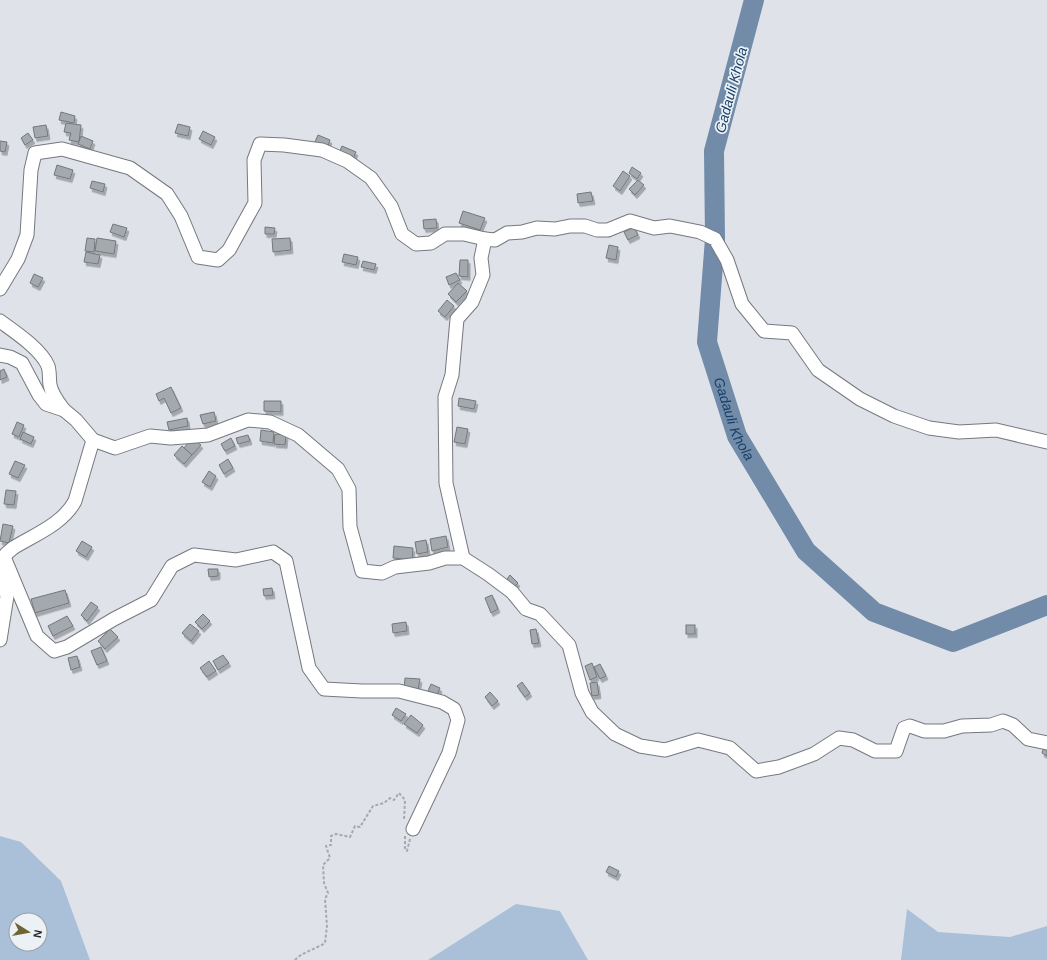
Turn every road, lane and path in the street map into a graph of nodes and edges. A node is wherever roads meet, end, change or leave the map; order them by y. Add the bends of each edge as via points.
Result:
1 (485, 239) junction
2 (0, 289) edge
3 (0, 321) edge
4 (0, 355) edge
5 (64, 410) junction
6 (93, 440) junction
7 (1047, 442) edge
8 (462, 558) junction
9 (2, 562) edge
10 (0, 572) edge
11 (0, 640) edge
12 (1047, 743) edge
13 (407, 829) junction
14 (295, 960) edge

1 - 2 street via 464,234 445,234 431,243 416,244 402,234 391,206 371,178 347,161 322,150 260,144 254,160 255,203 245,224 229,250 218,260 198,257 181,216 167,194 130,168 62,149 35,153 30,170 27,234 18,259
1 - 7 street via 494,240 507,233 537,228 585,226 608,230 630,222 654,228 670,226 700,232 715,239 726,260 742,304 764,332 792,333 818,370 860,399 894,416 929,428 959,432 996,430
1 - 8 street via 481,258 483,275 472,302 457,319 452,375 445,397 446,483
3 - 5 street via 17,332 48,366 50,385
4 - 5 street via 22,363 46,404
5 - 6 street
6 - 8 street via 115,448 150,436 171,438 208,435 248,420 270,422 298,435 338,469 349,489 350,527 362,571 382,572 395,567 429,563 445,558
6 - 9 street via 71,509 61,519 13,548
8 - 12 street via 512,592 526,609 540,614 569,645 582,693 592,712 615,734 640,746 665,750 698,740 730,748 756,770 779,767 814,754 839,738 853,740 875,751 896,751 904,728 910,726 944,731 1003,721 1013,725 1028,738
9 - 13 street via 37,636 54,651 67,647 151,600 172,566 194,555 236,560 273,552 286,561 309,668 324,688 399,691 442,702 454,709 458,720 449,753
10 - 11 street via 6,596
13 - 13 path via 405,848 407,851
13 - 14 path via 405,800 399,793 394,800 390,798 384,803 372,806 360,826 355,826 350,837 336,834 331,836 331,845 326,846 330,858 323,865 324,883 328,893 325,899 328,926 325,943 299,955

